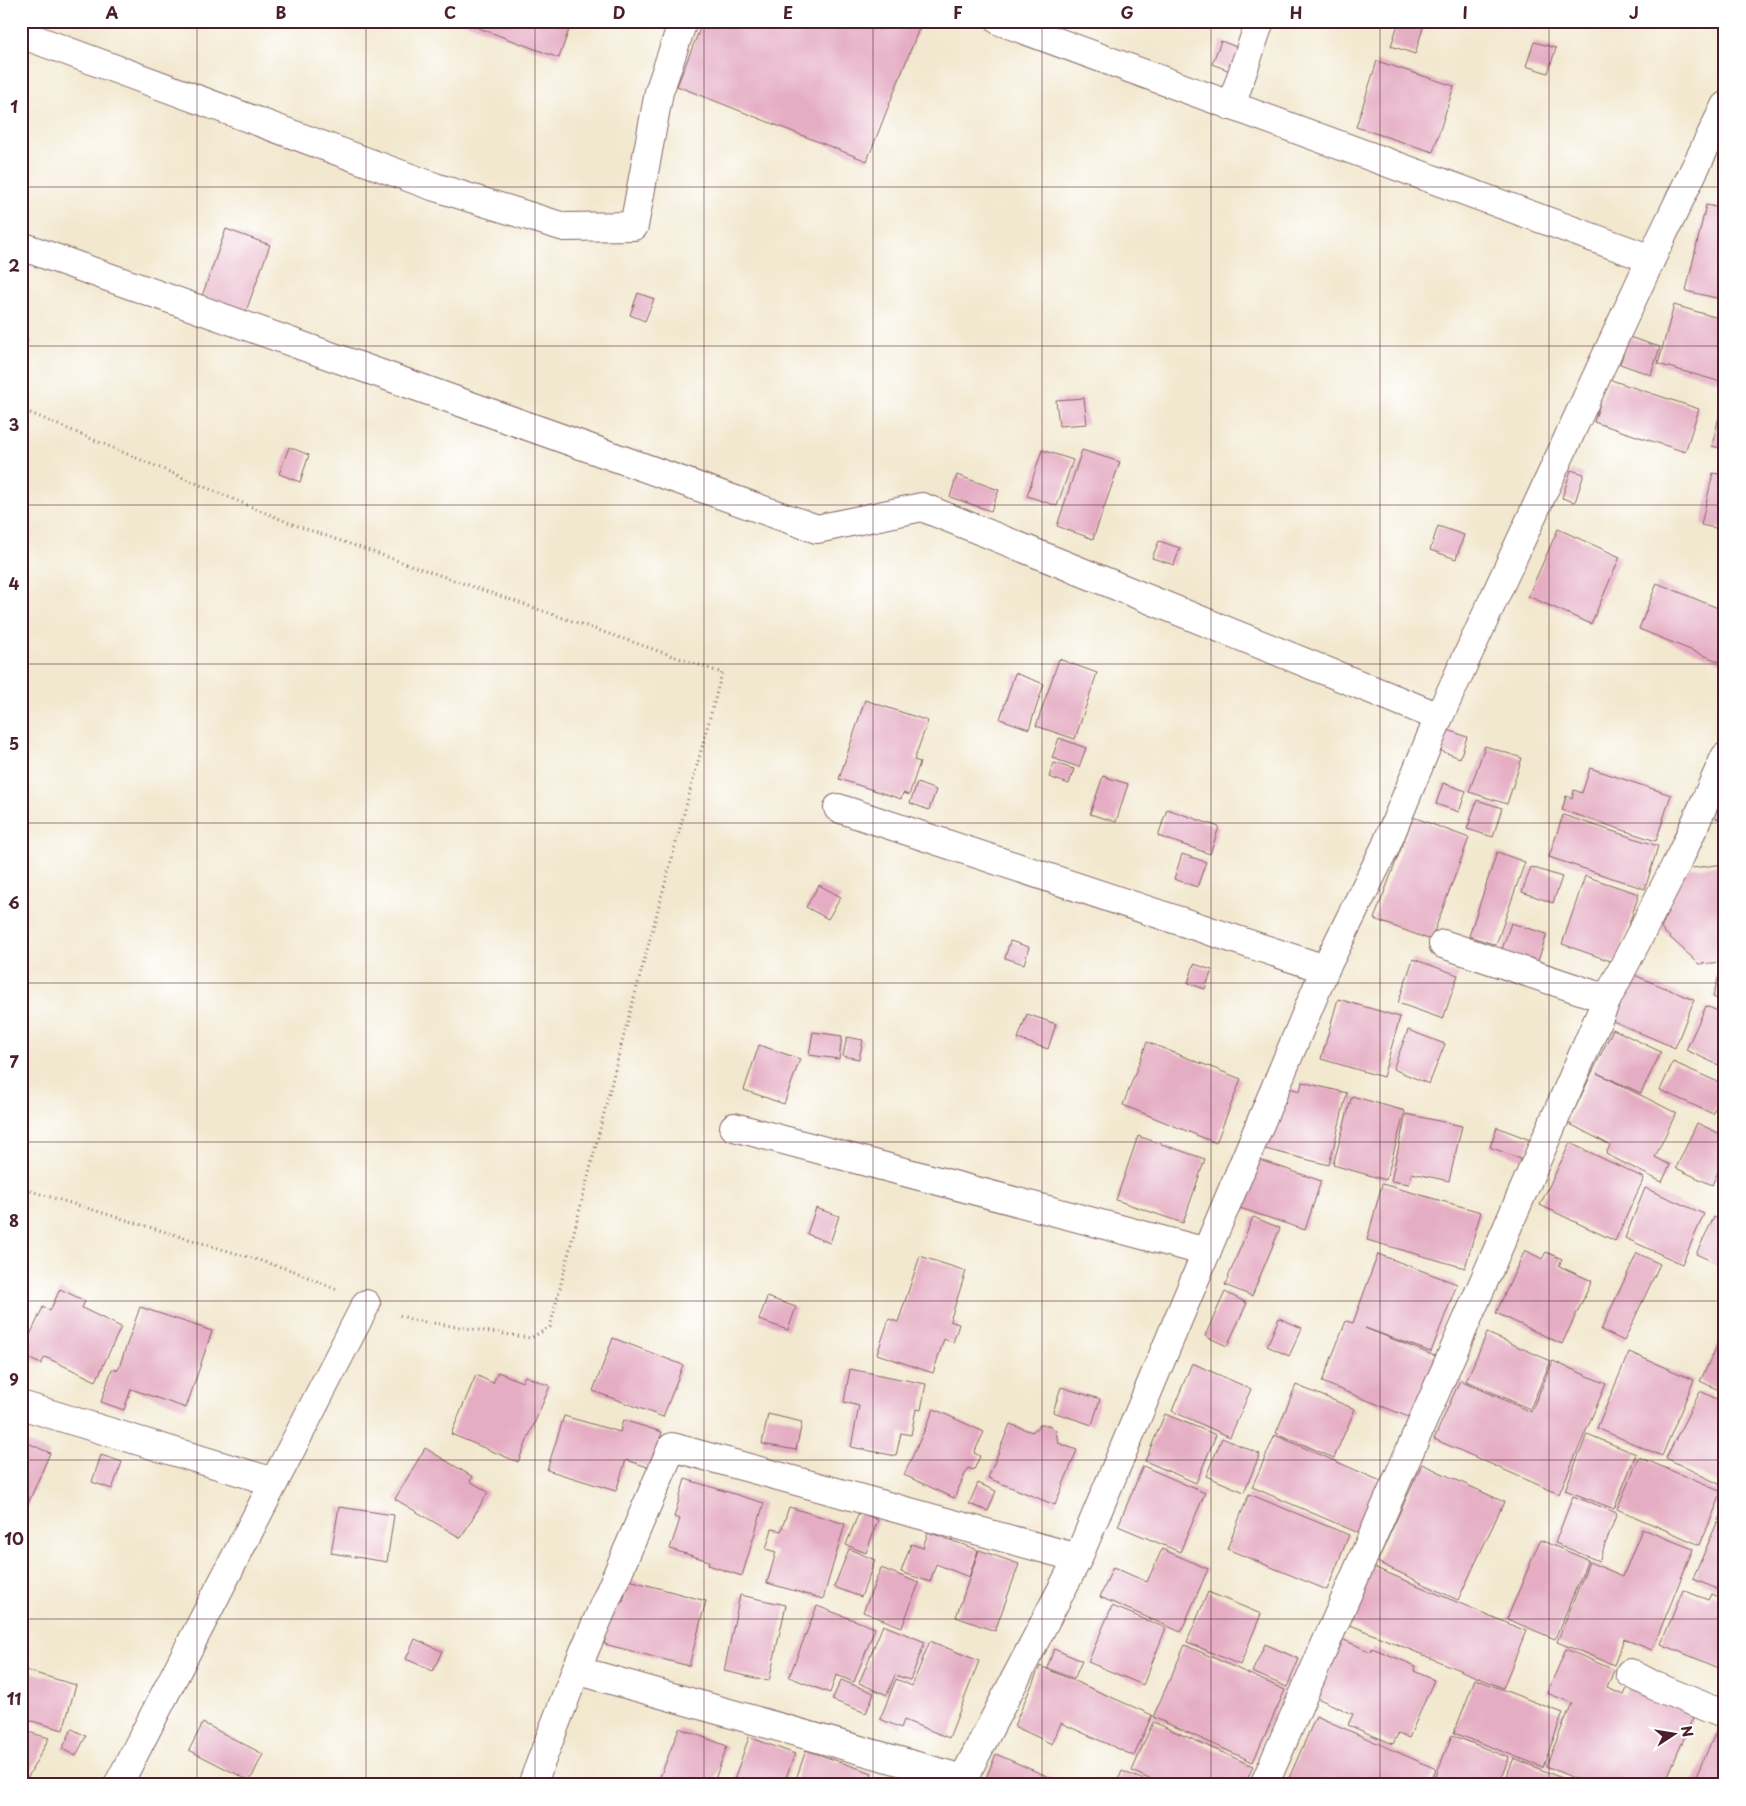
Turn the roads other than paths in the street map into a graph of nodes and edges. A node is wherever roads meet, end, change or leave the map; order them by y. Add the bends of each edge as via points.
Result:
1 (683, 21) edge
2 (1000, 21) edge
3 (1260, 21) edge
4 (21, 34) edge
5 (1232, 106) junction
6 (1725, 106) edge
7 (21, 246) edge
8 (1651, 259) junction
9 (1439, 717) junction
10 (1725, 758) edge
11 (838, 808) dead end
12 (1443, 944) dead end
13 (1325, 969) junction
14 (1607, 999) junction
15 (734, 1127) dead end
16 (1206, 1252) junction
17 (366, 1304) road end
18 (21, 1405) edge
19 (274, 1482) junction
20 (1078, 1558) junction
21 (576, 1670) junction
22 (1630, 1674) dead end
23 (1725, 1714) edge
24 (961, 1782) edge
25 (118, 1785) edge
26 (532, 1785) edge
27 (1264, 1785) edge

1 - 4 street via 659,92 634,226 564,227 435,187
2 - 5 street
3 - 5 street
5 - 8 street
6 - 8 street
7 - 9 street via 817,529 922,507
8 - 9 street
9 - 13 street via 1386,848
10 - 14 street via 1681,855
11 - 13 street
12 - 14 street
13 - 16 street
14 - 27 street
15 - 16 street
16 - 20 street
17 - 19 street
18 - 19 street
19 - 25 street
20 - 21 street via 672,1447
20 - 24 street
21 - 24 street
21 - 26 street
22 - 23 street

